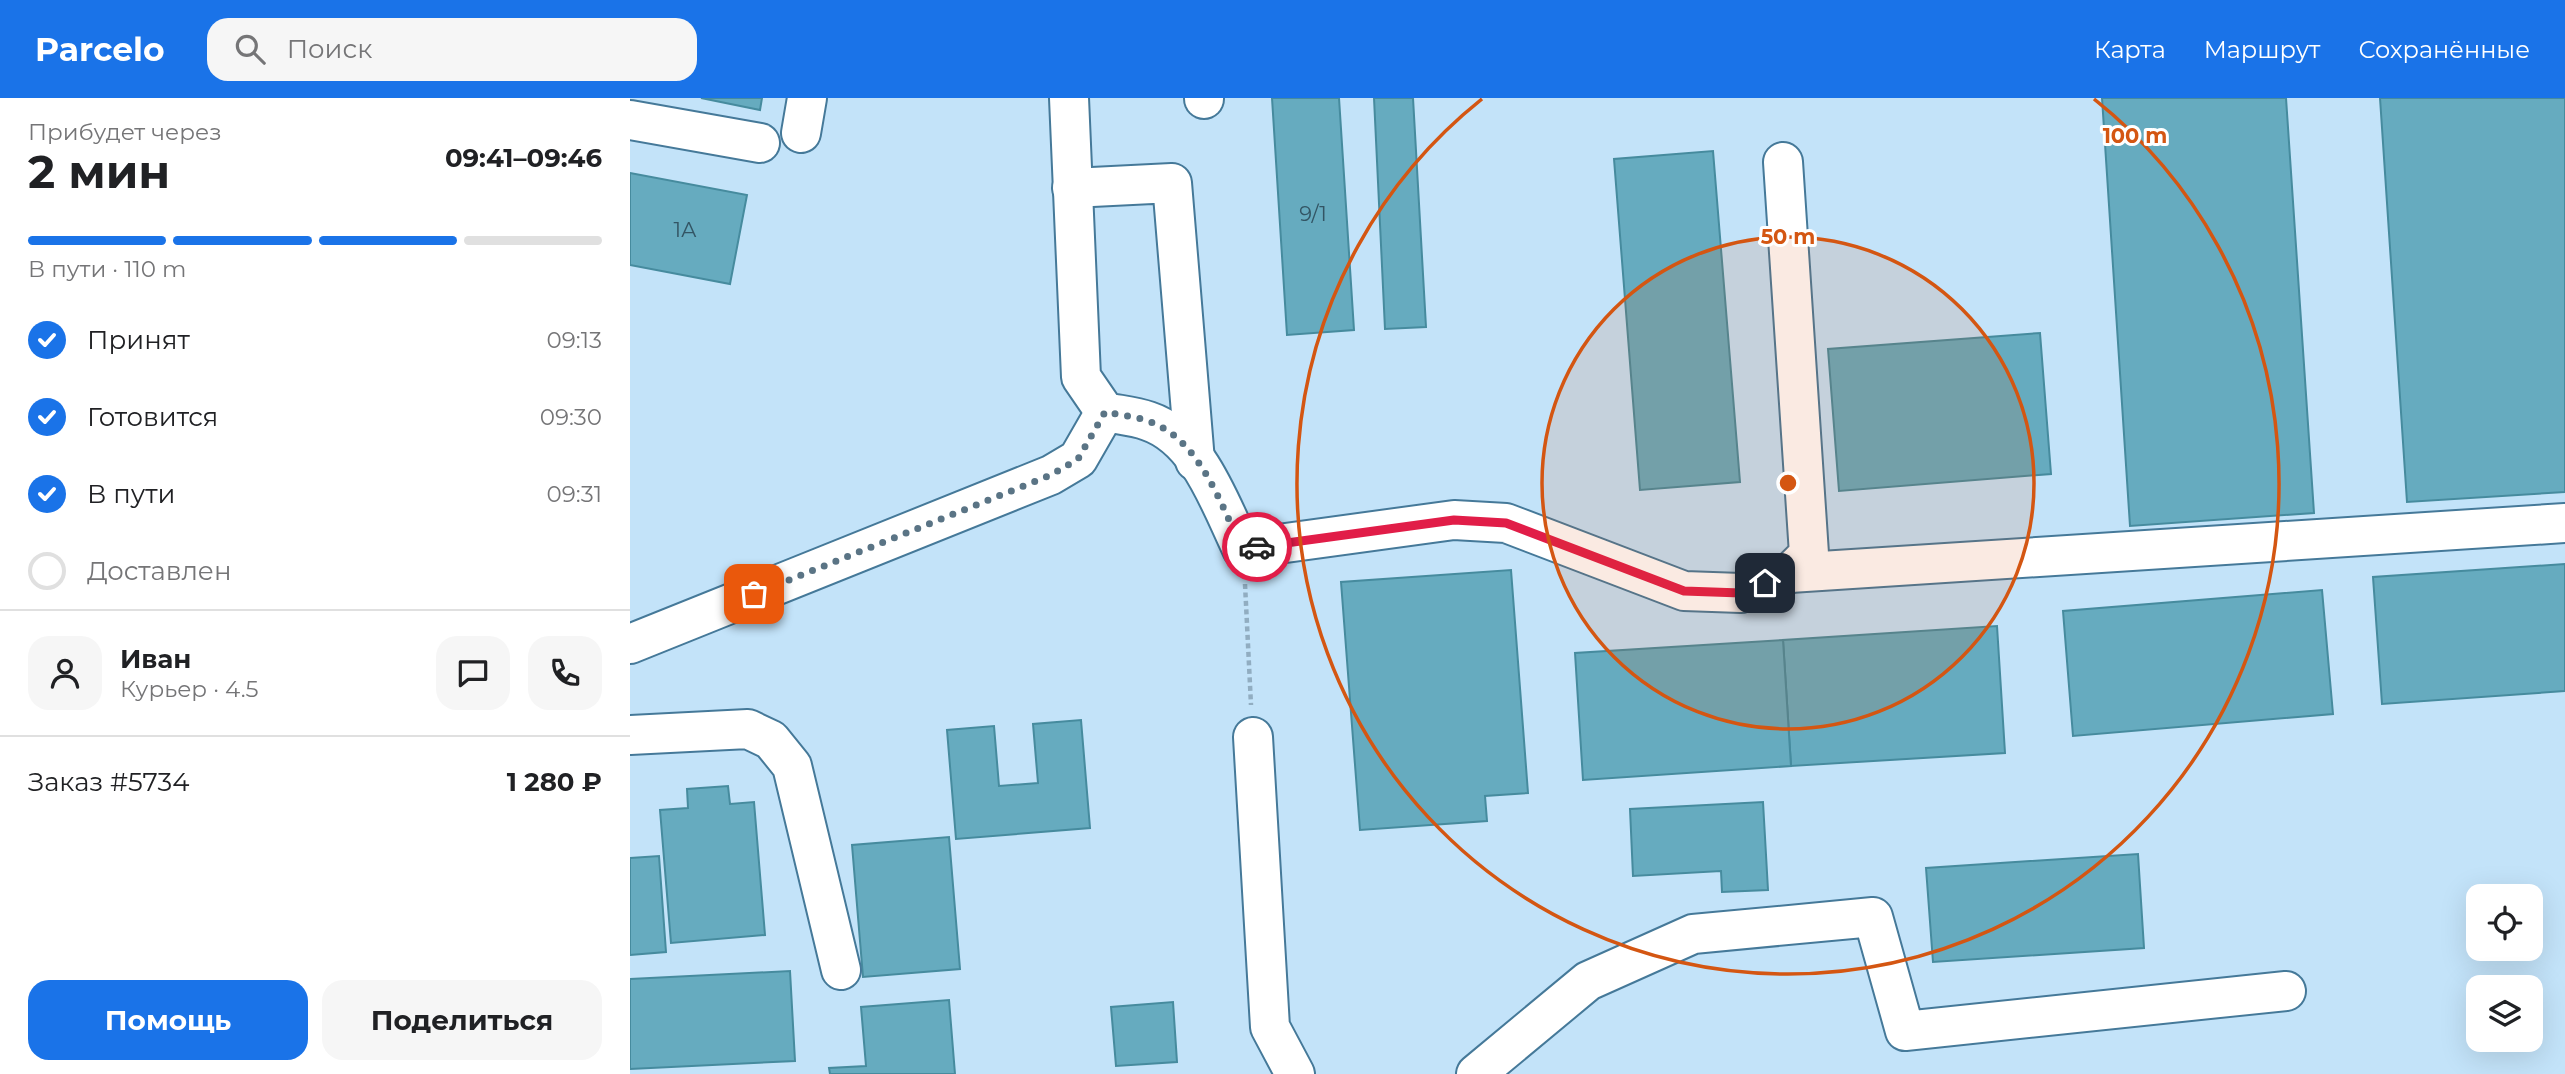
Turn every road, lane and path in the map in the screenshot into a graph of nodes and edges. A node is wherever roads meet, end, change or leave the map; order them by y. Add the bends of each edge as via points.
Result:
1 (1069, 98) edge
2 (630, 120) edge
3 (760, 144) dead end
4 (1783, 162) dead end
5 (1072, 188) junction
6 (1105, 412) junction
7 (1195, 461) junction
8 (2565, 523) edge
9 (1242, 549) junction
10 (1790, 573) junction
11 (630, 644) edge
12 (630, 735) edge
13 (1253, 737) joint
14 (841, 970) dead end
15 (2286, 991) dead end
16 (1296, 1074) edge
17 (1476, 1074) edge

1 - 5 street
2 - 3 street
4 - 10 street via 1810,554
5 - 6 street via 1081,377
5 - 7 street via 1172,183
6 - 7 street via 1149,421 1166,430
6 - 11 street via 1078,459 1051,475
7 - 9 street
8 - 10 street
9 - 10 street via 1454,520 1506,523 1684,591 1741,593
9 - 13 path
12 - 14 street via 748,729 771,740 792,766
13 - 16 street via 1270,1027
15 - 17 street via 1905,1031 1873,917 1693,934 1588,981

